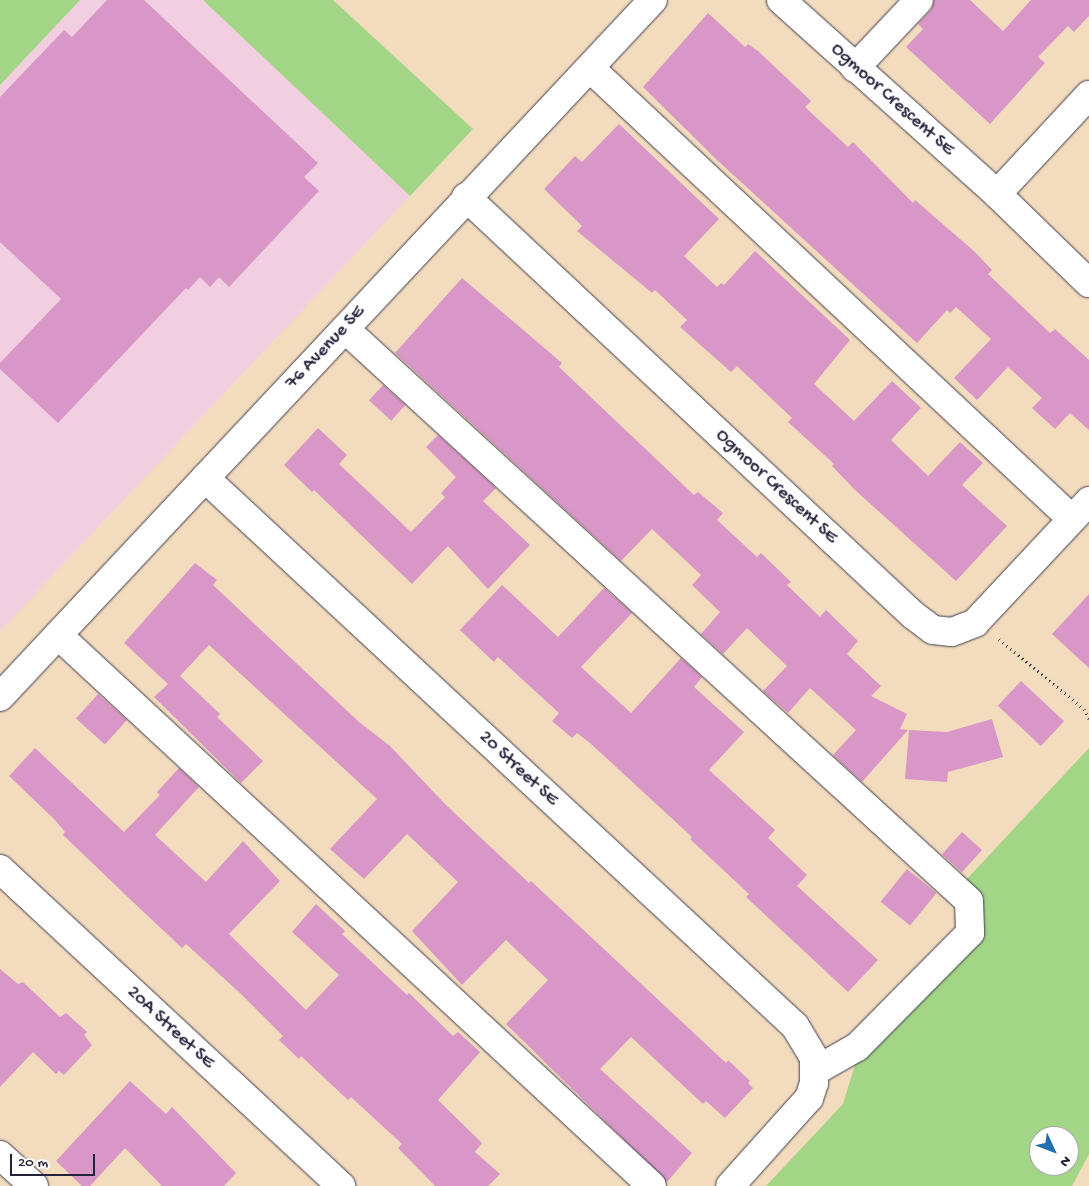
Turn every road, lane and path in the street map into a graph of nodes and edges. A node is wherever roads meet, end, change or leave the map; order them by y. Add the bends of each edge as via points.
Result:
1 (653, 0) edge
2 (781, 0) edge
3 (919, 0) edge
4 (590, 68) junction
5 (855, 68) junction
6 (1089, 95) edge
7 (997, 194) junction
8 (466, 197) junction
9 (1089, 283) edge
10 (345, 329) junction
11 (205, 478) junction
12 (1081, 510) edge
13 (980, 618) junction
14 (58, 635) junction
15 (0, 697) edge
16 (1089, 719) edge
17 (0, 869) edge
18 (815, 1071) junction
19 (0, 1155) edge
20 (34, 1186) edge
21 (341, 1186) edge
22 (652, 1186) edge
23 (730, 1186) edge

1 - 4 street, 76 Avenue SE
2 - 5 street, Ogmoor Crescent SE
3 - 5 street
4 - 8 street, 76 Avenue SE
4 - 12 street
5 - 7 street, Ogmoor Crescent SE
6 - 7 street
7 - 9 street, Ogmoor Crescent SE
8 - 10 street, 76 Avenue SE
8 - 13 street, Ogmoor Crescent SE via 913,615 933,630 952,632
10 - 11 street, 76 Avenue SE
10 - 18 street via 969,901 970,933 857,1047
11 - 14 street, 76 Avenue SE
11 - 18 street, 20 Street SE via 795,1026 810,1047
12 - 13 street, Ogmoor Crescent SE
13 - 16 path via 1000,641 1084,709
14 - 15 street, 76 Avenue SE
14 - 22 street
17 - 21 street, 20A Street SE
18 - 23 street via 814,1083 804,1107
19 - 20 street

